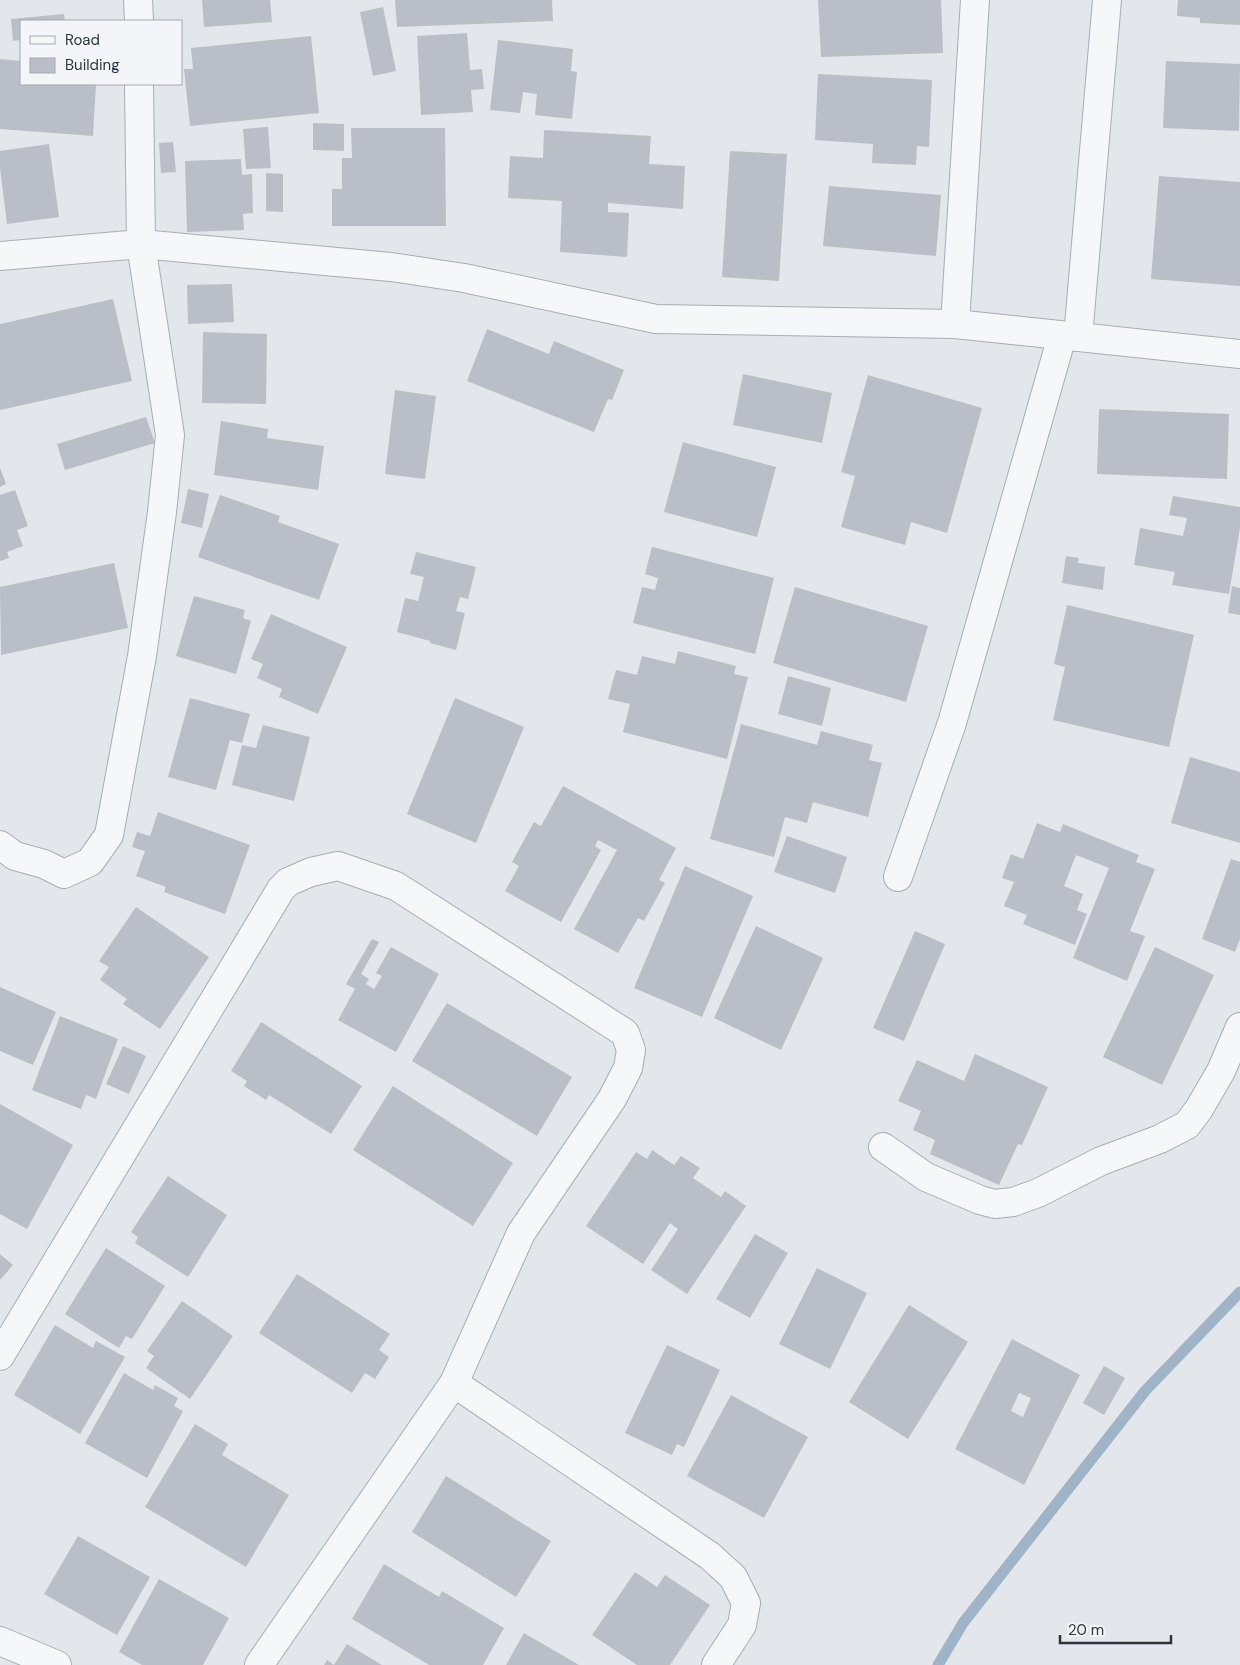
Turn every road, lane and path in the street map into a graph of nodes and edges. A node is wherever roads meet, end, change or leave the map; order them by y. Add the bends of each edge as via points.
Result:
1 (138, 0) edge
2 (976, 0) edge
3 (1107, 0) edge
4 (138, 20) edge
5 (139, 85) edge
6 (141, 244) junction
7 (0, 256) edge
8 (955, 324) junction
9 (1070, 336) junction
10 (1240, 354) edge
11 (0, 845) edge
12 (898, 877) dead end
13 (1240, 1027) edge
14 (883, 1147) dead end
15 (0, 1356) edge
16 (454, 1383) junction
17 (0, 1641) edge
18 (27, 1659) edge
19 (57, 1665) edge
20 (259, 1665) edge
21 (716, 1665) edge

1 - 4 street
2 - 8 street
3 - 9 street
5 - 6 street
6 - 7 street
6 - 8 street via 391,267 464,278 656,319
6 - 11 street via 170,435 142,656 109,835 90,862 64,874 15,856
8 - 9 street
9 - 10 street
9 - 12 street via 952,723
13 - 14 street via 1221,1071 1187,1125 1013,1202 995,1204 980,1200 926,1177
15 - 16 street via 281,889 288,882 311,872 338,866 396,886 625,1033 631,1050 628,1068 612,1099 521,1233
16 - 20 street
16 - 21 street via 710,1556 733,1577 746,1603 742,1625
17 - 18 street
18 - 19 street

